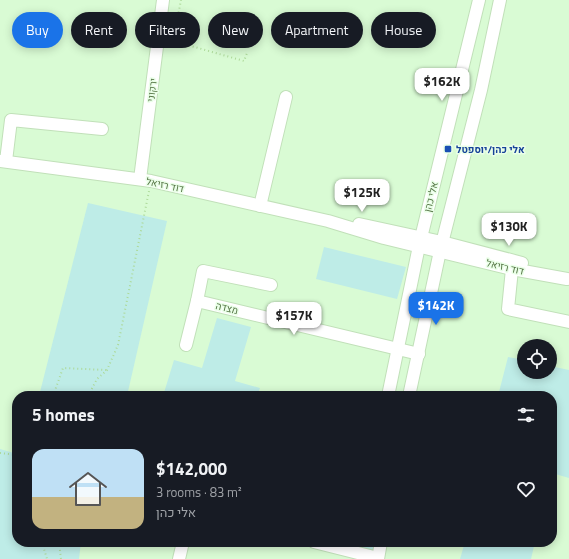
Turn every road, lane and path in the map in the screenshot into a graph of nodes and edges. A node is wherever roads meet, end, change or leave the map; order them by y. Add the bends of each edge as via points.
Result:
1 (163, 0) edge
2 (479, 0) edge
3 (500, 0) edge
4 (182, 1) dead end
5 (179, 12) edge
6 (198, 48) edge
7 (247, 53) dead end
8 (286, 97) dead end
9 (102, 129) dead end
10 (3, 161) edge
11 (140, 179) junction
12 (260, 206) junction
13 (428, 210) junction
14 (146, 213) dead end
15 (328, 221) junction
16 (392, 230) junction
17 (420, 242) junction
18 (441, 246) junction
19 (512, 269) junction
20 (568, 279) edge
21 (271, 285) dead end
22 (197, 301) junction
23 (569, 322) edge
24 (186, 346) dead end
25 (399, 349) junction
26 (418, 354) junction
27 (106, 370) junction
28 (55, 391) edge
29 (91, 391) edge
30 (389, 391) edge
31 (411, 391) edge
32 (0, 453) edge
33 (12, 454) edge
34 (44, 547) edge
35 (60, 547) edge
36 (181, 547) edge
37 (336, 547) edge
38 (380, 547) edge
39 (354, 551) edge
40 (48, 559) edge
41 (61, 559) edge
42 (179, 559) edge
43 (378, 559) edge

1 - 11 street, ירקוני
2 - 13 street, אלי כהן
3 - 18 street via 481,90
4 - 5 path
6 - 7 path via 244,61
8 - 12 street
9 - 10 street via 11,120
10 - 11 street, דוד רזיאל
11 - 12 street, דוד רזיאל
12 - 15 street, דוד רזיאל
13 - 16 street via 414,225
13 - 17 street, אלי כהן
14 - 27 path via 118,345
15 - 16 street, דוד רזיאל
15 - 17 street, דוד רזיאל via 384,238
16 - 17 street, דוד רזיאל
17 - 18 street, דוד רזיאל
17 - 25 street, אלי כהן
18 - 19 street, דוד רזיאל
18 - 20 street, דוד רזיאל via 489,253
18 - 26 street
19 - 20 street, דוד רזיאל
19 - 23 street via 508,309
21 - 22 street via 203,271
22 - 24 street
22 - 25 street, מצדה
25 - 26 street, מצדה
25 - 30 street, אלי כהן
26 - 31 street
27 - 28 path via 64,368
27 - 29 path
32 - 33 path
34 - 40 path
35 - 41 path
36 - 42 street
37 - 39 street
38 - 43 street
39 - 43 street

